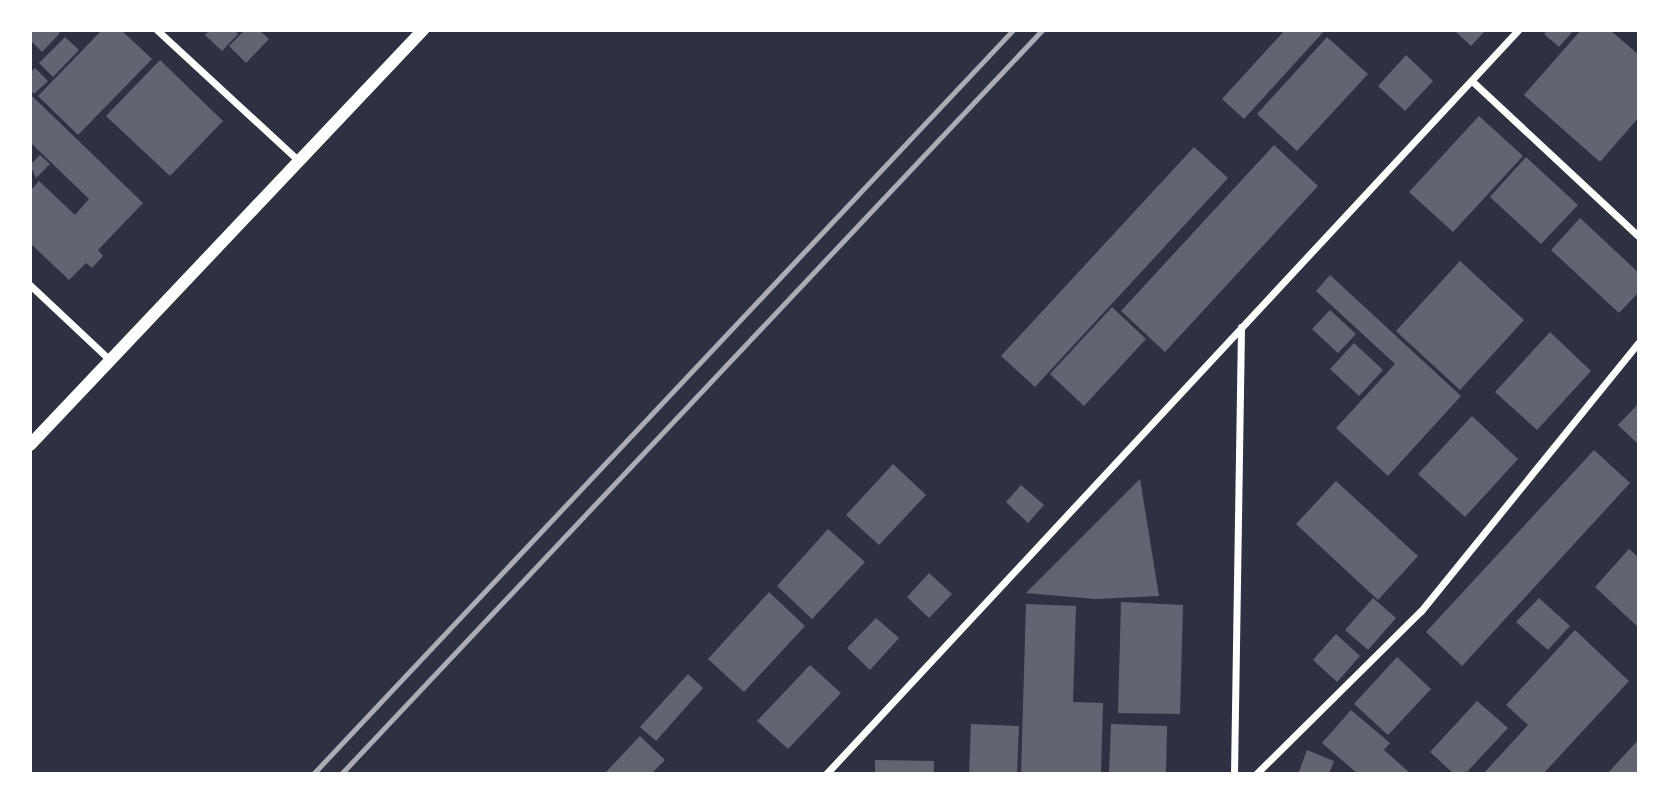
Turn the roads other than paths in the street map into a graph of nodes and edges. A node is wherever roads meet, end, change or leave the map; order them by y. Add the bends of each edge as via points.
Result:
1 (157, 30) edge
2 (423, 30) edge
3 (1518, 30) edge
4 (1472, 80) junction
5 (298, 160) junction
6 (1639, 237) edge
7 (30, 285) edge
8 (1241, 327) junction
9 (1639, 342) edge
10 (111, 362) junction
11 (30, 445) edge
12 (826, 774) edge
13 (1234, 774) edge
14 (1256, 774) edge

1 - 5 street
2 - 5 street
3 - 4 street
4 - 6 street
4 - 8 street
5 - 10 street
7 - 10 street
8 - 12 street
8 - 13 street
9 - 14 street via 1421,611
10 - 11 street

